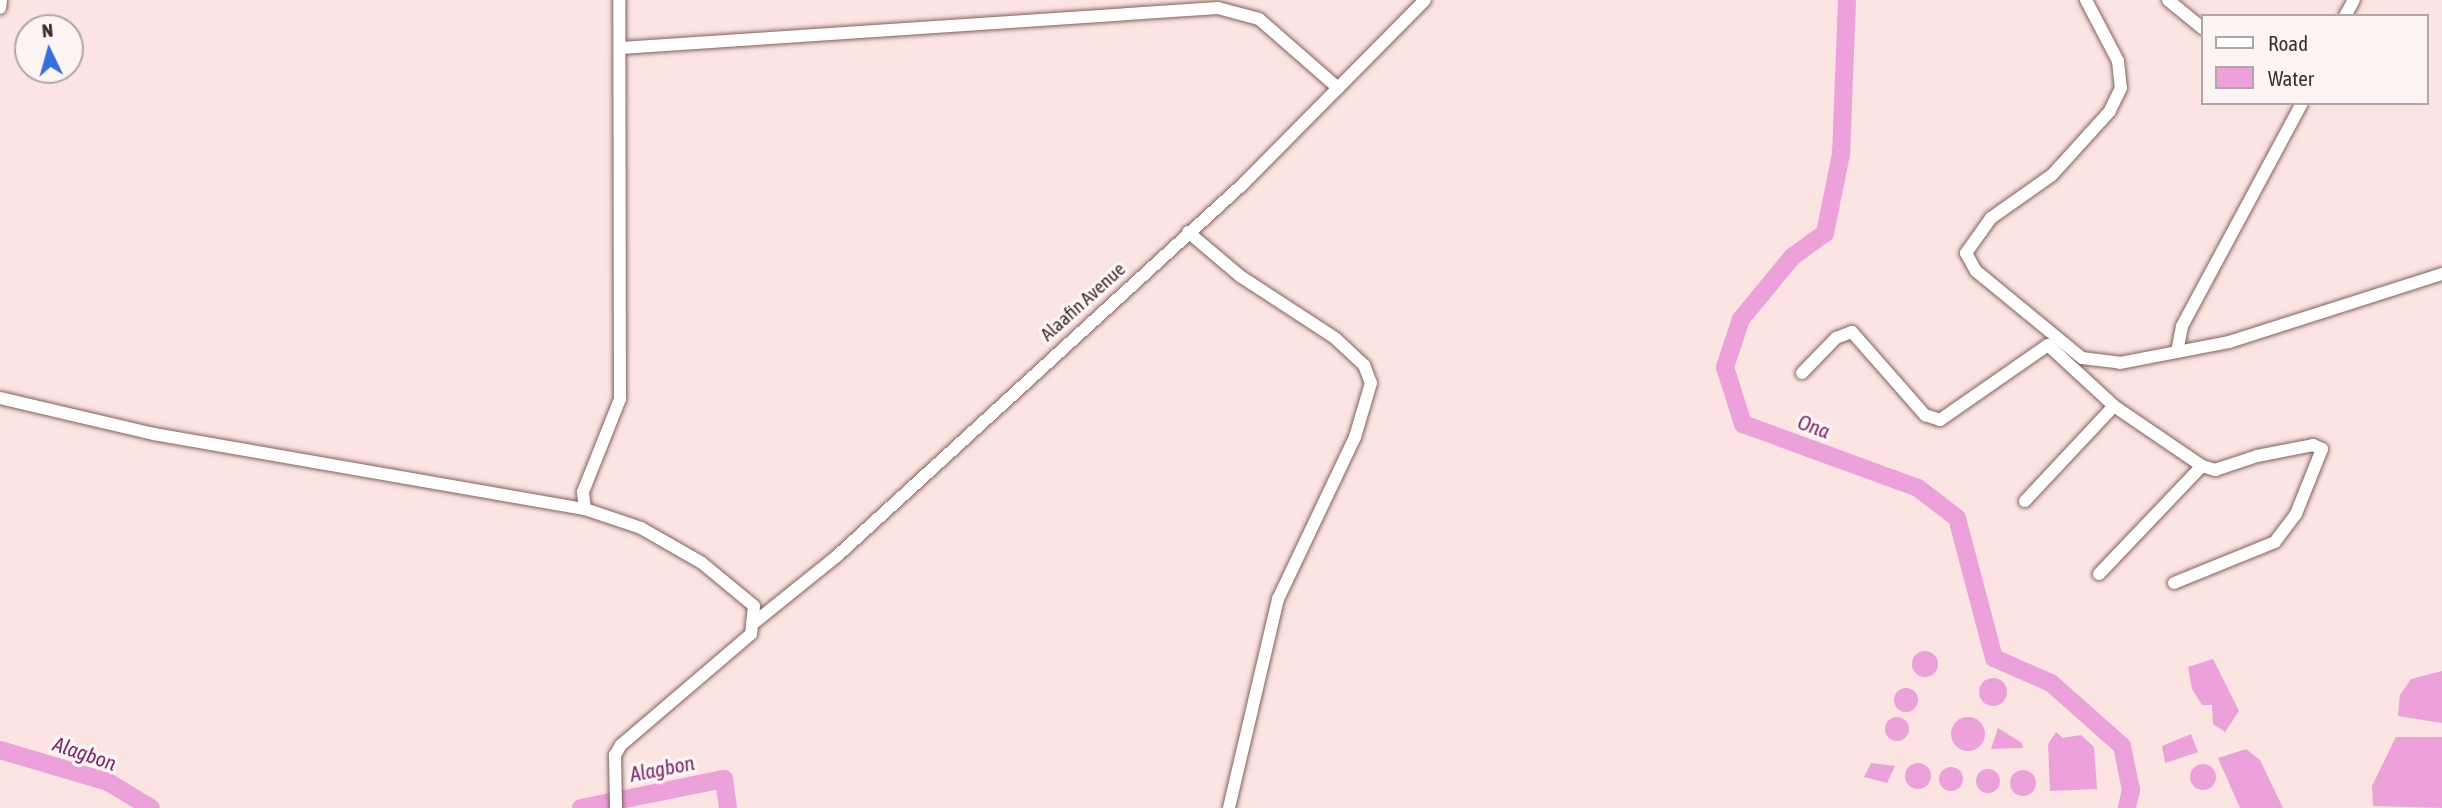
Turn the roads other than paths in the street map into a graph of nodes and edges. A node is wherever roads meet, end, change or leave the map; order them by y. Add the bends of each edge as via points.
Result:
1 (1, 0) edge
2 (619, 0) edge
3 (1425, 0) edge
4 (2087, 0) edge
5 (2168, 0) edge
6 (0, 8) edge
7 (2200, 26) edge
8 (621, 48) junction
9 (1338, 88) junction
10 (2301, 105) edge
11 (1188, 232) junction
12 (2442, 274) edge
13 (2177, 352) junction
14 (2091, 359) junction
15 (1802, 373) dead end
16 (2082, 378) junction
17 (0, 398) edge
18 (2114, 406) junction
19 (2202, 466) junction
20 (2025, 501) dead end
21 (585, 509) junction
22 (2099, 574) dead end
23 (2174, 583) dead end
24 (755, 622) junction
25 (616, 808) edge
26 (1229, 808) edge

1 - 6 street
2 - 8 street
3 - 9 street, Alaafin Avenue
4 - 14 street via 2118,61 2121,88 2110,111 2052,175 1991,218 1966,253 1976,271 2082,358
5 - 7 street
8 - 9 street via 1218,8 1259,19
8 - 21 street via 620,399 583,492
9 - 11 street, Alaafin Avenue
10 - 13 street via 2182,326
11 - 24 street, Alaafin Avenue via 837,556
11 - 26 street via 1240,276 1335,338 1364,365 1371,383 1355,437 1278,599
12 - 13 street
13 - 14 street via 2120,363
14 - 16 street
15 - 16 street via 1836,338 1852,332 1935,420 2039,345 2053,347
16 - 18 street
17 - 21 street via 154,434
18 - 19 street
18 - 20 street
19 - 22 street
19 - 23 street via 2215,470 2313,444 2323,452 2296,514 2275,542
21 - 24 street via 641,528 702,564 754,606
24 - 25 street, Alaafin Avenue via 742,643 621,744 614,783

